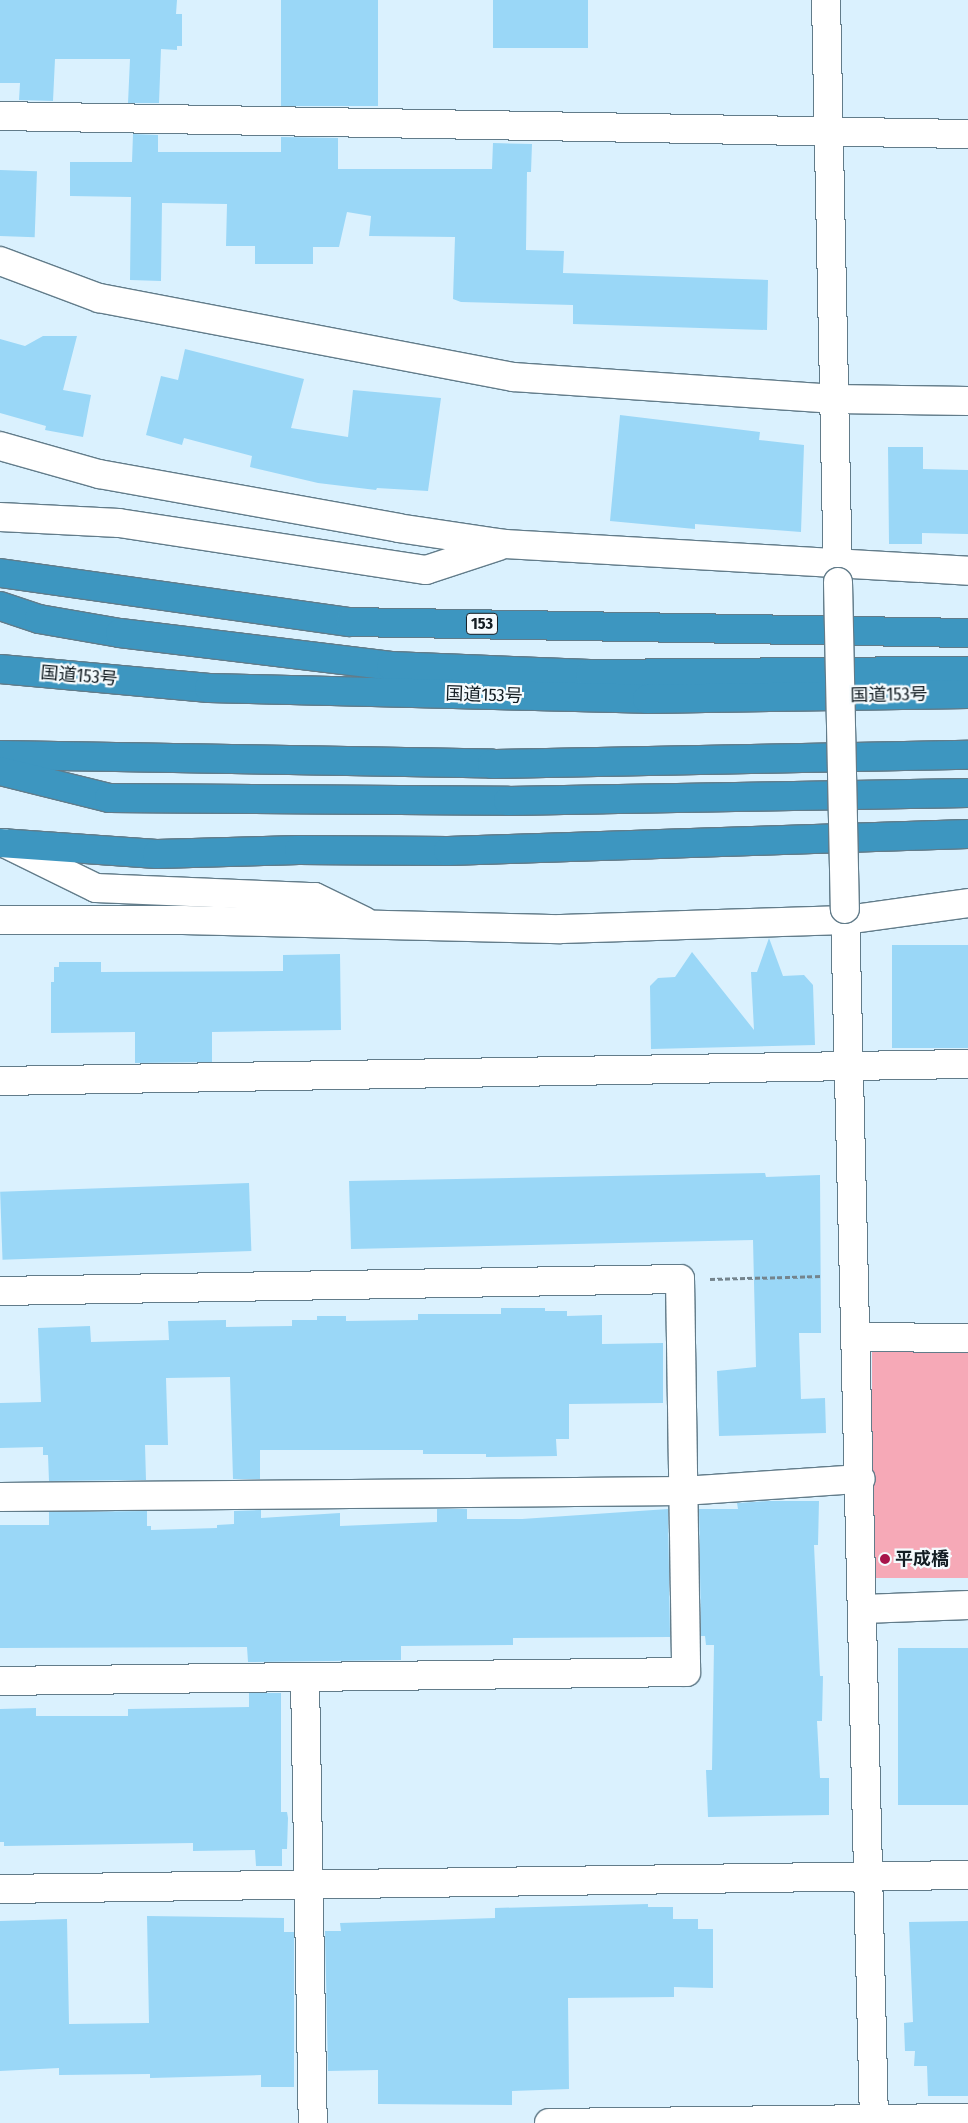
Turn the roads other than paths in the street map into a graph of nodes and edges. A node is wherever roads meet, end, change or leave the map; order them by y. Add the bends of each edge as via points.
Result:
1 (826, 0) edge
2 (0, 116) edge
3 (829, 132) junction
4 (968, 134) edge
5 (0, 261) edge
6 (835, 399) junction
7 (968, 401) edge
8 (0, 446) edge
9 (0, 517) edge
10 (505, 544) junction
11 (968, 571) edge
12 (0, 573) edge
13 (838, 573) junction
14 (0, 606) edge
15 (968, 632) edge
16 (0, 670) edge
17 (968, 671) edge
18 (968, 694) edge
19 (0, 755) edge
20 (968, 755) edge
21 (0, 771) edge
22 (968, 792) edge
23 (968, 834) edge
24 (2, 843) edge
25 (968, 902) edge
26 (846, 914) junction
27 (0, 920) edge
28 (372, 926) junction
29 (968, 1064) edge
30 (850, 1065) junction
31 (0, 1082) edge
32 (0, 1291) edge
33 (856, 1337) junction
34 (968, 1338) edge
35 (860, 1479) junction
36 (682, 1491) junction
37 (0, 1497) edge
38 (968, 1605) edge
39 (864, 1610) junction
40 (305, 1678) junction
41 (0, 1681) edge
42 (968, 1875) edge
43 (869, 1876) junction
44 (308, 1885) junction
45 (0, 1889) edge
46 (968, 2118) edge
47 (874, 2122) edge
48 (312, 2123) edge
49 (549, 2123) edge

1 - 3 street
2 - 3 street
3 - 4 street
3 - 6 street
5 - 6 street via 99,298 514,377
6 - 7 street
6 - 13 street
8 - 10 street via 99,474
9 - 10 street via 118,523 426,570
10 - 13 street
11 - 13 street
12 - 15 highway, 153 via 350,622
13 - 26 street, bridge
14 - 17 highway via 39,619 120,633 391,666 590,674
16 - 18 highway, 国道153号 via 209,688 617,698
19 - 20 highway via 492,764
21 - 22 highway via 109,798 508,801
23 - 24 highway via 448,852 298,850 157,854
24 - 28 street via 96,888 315,897
25 - 26 street
26 - 28 street via 561,929
26 - 30 street
27 - 28 street via 183,920
29 - 30 street
30 - 31 street
30 - 33 street
32 - 36 street via 680,1279
33 - 34 street
33 - 35 street
35 - 36 street
35 - 39 street
36 - 37 street
36 - 40 street via 686,1672
38 - 39 street
39 - 43 street
40 - 41 street
40 - 44 street
42 - 43 street
43 - 44 street
43 - 47 street
44 - 45 street
44 - 48 street
46 - 47 street
47 - 49 street

